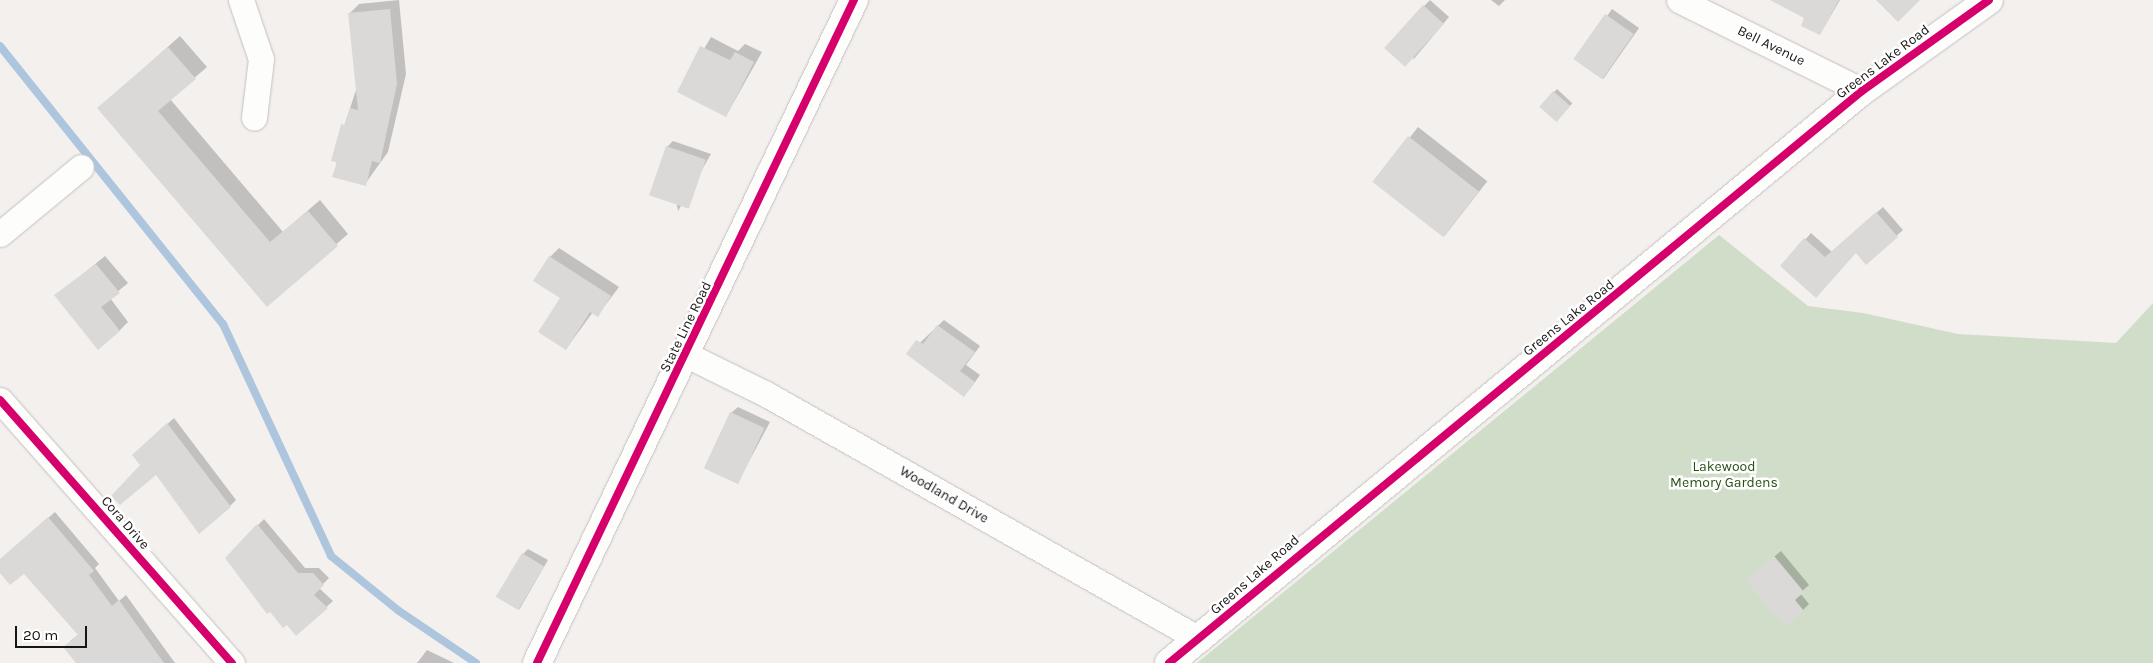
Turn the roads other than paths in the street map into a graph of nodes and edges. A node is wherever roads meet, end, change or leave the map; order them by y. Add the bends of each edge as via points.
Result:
1 (241, 0) edge
2 (854, 0) edge
3 (1679, 0) edge
4 (1989, 0) edge
5 (1862, 91) junction
6 (254, 118) dead end
7 (80, 167) dead end
8 (0, 234) edge
9 (687, 354) junction
10 (0, 400) edge
11 (1199, 640) junction
12 (232, 663) edge
13 (537, 663) edge
14 (1169, 663) edge

1 - 6 street via 261,59
2 - 9 street, State Line Road
3 - 5 street, Bell Avenue
4 - 5 street, Greens Lake Road
5 - 11 street, Greens Lake Road
7 - 8 street
9 - 11 street, Woodland Drive via 766,394
9 - 13 street, State Line Road
10 - 12 street, Cora Drive
11 - 14 street, Greens Lake Road

